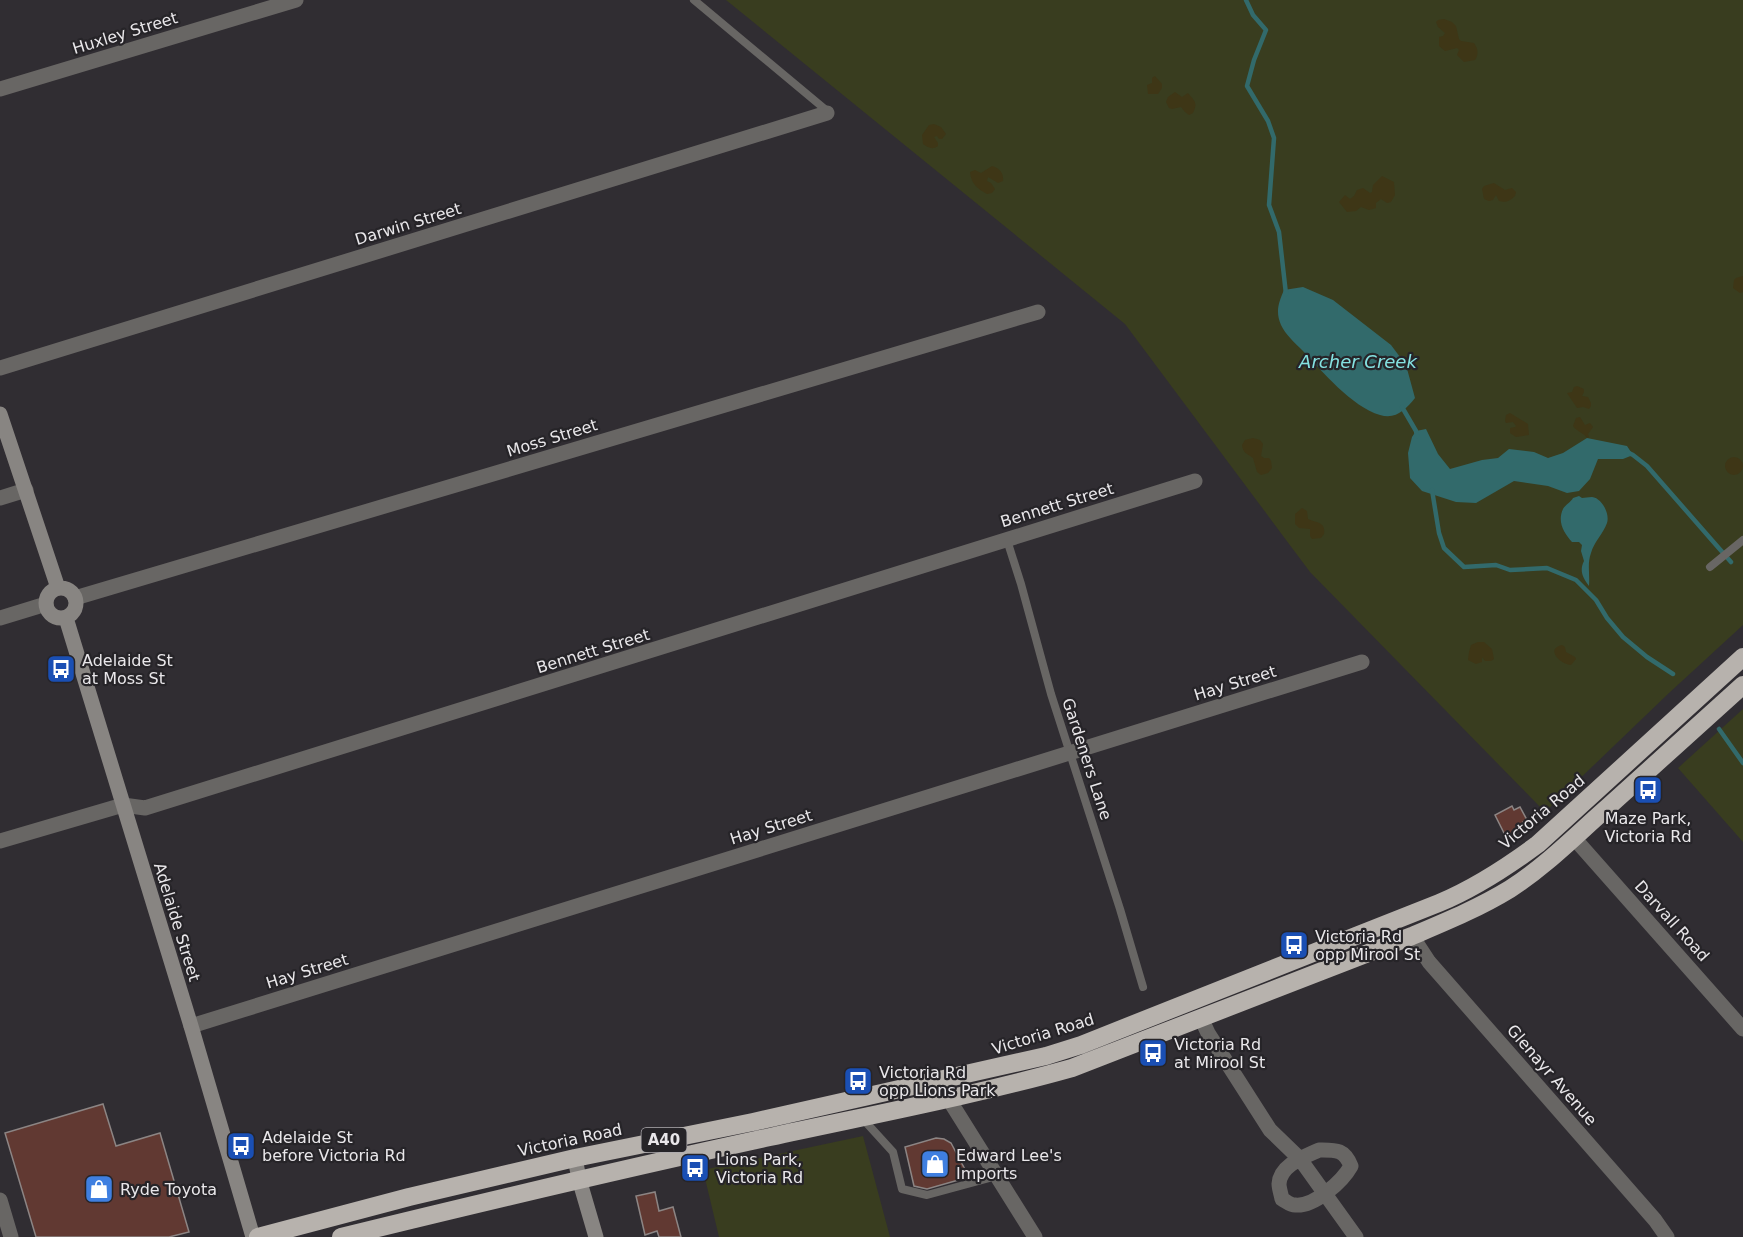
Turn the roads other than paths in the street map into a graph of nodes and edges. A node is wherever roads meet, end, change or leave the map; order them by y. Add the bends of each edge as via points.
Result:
1 (296, 0) edge
2 (694, 0) edge
3 (0, 90) edge
4 (827, 113) joint
5 (1038, 312) dead end
6 (0, 369) edge
7 (0, 414) edge
8 (1195, 481) dead end
9 (26, 490) junction
10 (0, 498) edge
11 (1006, 540) junction
12 (1743, 540) edge
13 (1712, 566) dead end
14 (58, 588) junction
15 (75, 598) junction
16 (46, 604) junction
17 (0, 618) edge
18 (66, 618) junction
19 (1743, 657) edge
20 (1362, 662) dead end
21 (1743, 685) edge
22 (1070, 753) junction
23 (123, 805) junction
24 (1574, 838) junction
25 (0, 842) edge
26 (1412, 936) junction
27 (1143, 987) dead end
28 (1201, 1018) junction
29 (191, 1026) junction
30 (1743, 1029) edge
31 (948, 1098) junction
32 (860, 1117) junction
33 (575, 1158) junction
34 (1300, 1159) junction
35 (997, 1176) junction
36 (579, 1179) junction
37 (1324, 1194) junction
38 (0, 1200) edge
39 (11, 1237) edge
40 (253, 1237) edge
41 (258, 1237) edge
42 (341, 1237) edge
43 (596, 1237) edge
44 (1035, 1237) edge
45 (1356, 1237) edge
46 (1667, 1237) edge

1 - 3 street, Huxley Street
2 - 4 lane
4 - 6 street, Darwin Street
5 - 15 street, Moss Street
7 - 9 street
8 - 11 street, Bennett Street
9 - 10 street
9 - 14 street
11 - 22 lane, Gardeners Lane
11 - 23 street, Bennett Street via 145,808
12 - 13 lane
14 - 15 street via 70,591
14 - 16 street via 49,594
15 - 18 street via 76,608
16 - 17 street
16 - 18 street via 53,615
18 - 23 street, Adelaide Street
19 - 33 highway, Victoria Road / A40 via 1538,844 1450,899 1046,1056
20 - 22 street, Hay Street
21 - 24 highway, A40
22 - 27 lane, Gardeners Lane
22 - 29 street, Hay Street
23 - 25 street, Bennett Street
23 - 29 street, Adelaide Street
24 - 26 highway, A40 via 1510,889
24 - 30 street, Darvall Road
26 - 28 highway, A40
26 - 46 street, Glenayr Avenue via 1429,962
28 - 31 highway, A40 via 1072,1068
28 - 34 street via 1270,1130
29 - 40 street, Adelaide Street
31 - 32 highway, A40
31 - 35 street
32 - 35 lane via 893,1152 902,1189 927,1195
32 - 36 highway, A40
33 - 36 street
33 - 41 highway, Victoria Road / A40
34 - 37 street
34 - 37 street via 1286,1168 1279,1183 1282,1198 1293,1205 1306,1204
34 - 37 street via 1318,1150 1336,1150 1346,1155 1351,1166 1348,1172
35 - 44 street
36 - 42 highway, A40
36 - 43 street
37 - 45 street
38 - 39 street

